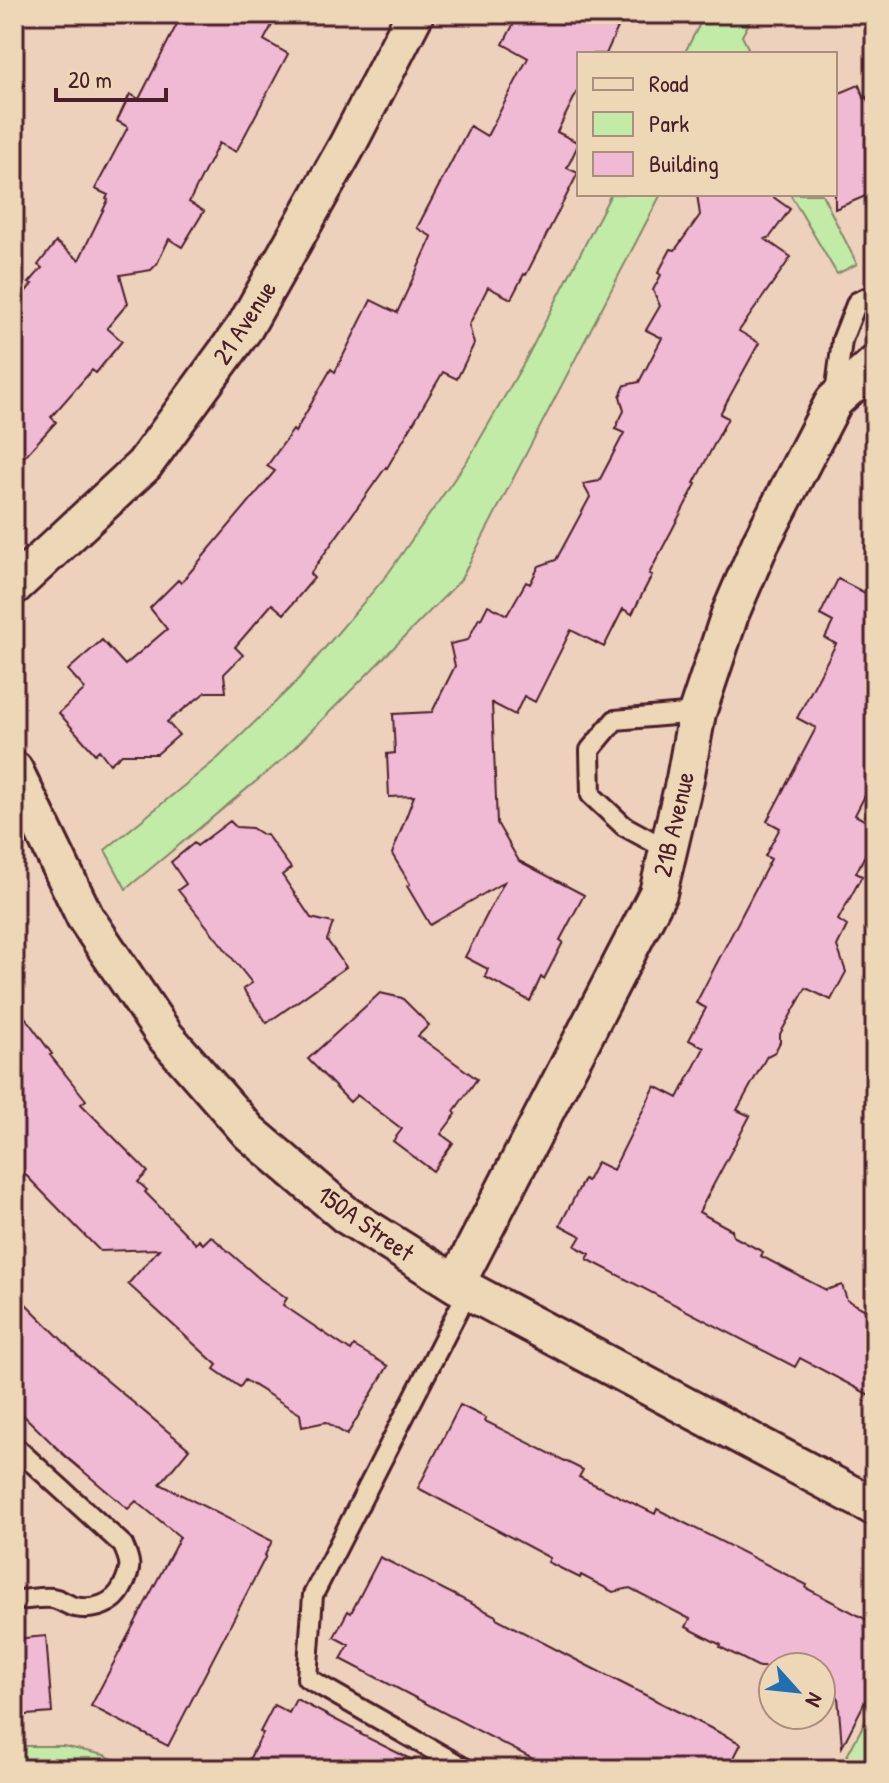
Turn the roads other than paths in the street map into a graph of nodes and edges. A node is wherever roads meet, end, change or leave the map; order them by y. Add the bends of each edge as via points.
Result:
1 (415, 14) edge
2 (875, 294) edge
3 (875, 364) edge
4 (834, 401) junction
5 (14, 586) edge
6 (697, 713) junction
7 (14, 770) edge
8 (668, 850) junction
9 (462, 1288) junction
10 (14, 1446) edge
11 (875, 1507) edge
12 (14, 1600) edge
13 (466, 1769) edge

1 - 5 street, 21 Avenue via 245,327 144,465
2 - 4 lane via 857,302 842,340
3 - 4 street, 21B Avenue
4 - 6 street, 21B Avenue via 761,542
6 - 8 street, 21B Avenue
6 - 8 lane via 615,720 590,750 591,795 624,826
7 - 9 street, 150A Street via 85,917 165,1036 249,1132 346,1215
8 - 9 street, 21B Avenue via 658,893
9 - 11 street, 150A Street
9 - 13 lane via 313,1595 307,1678
10 - 12 lane via 123,1545 130,1562 120,1592 106,1605 76,1607 53,1598

